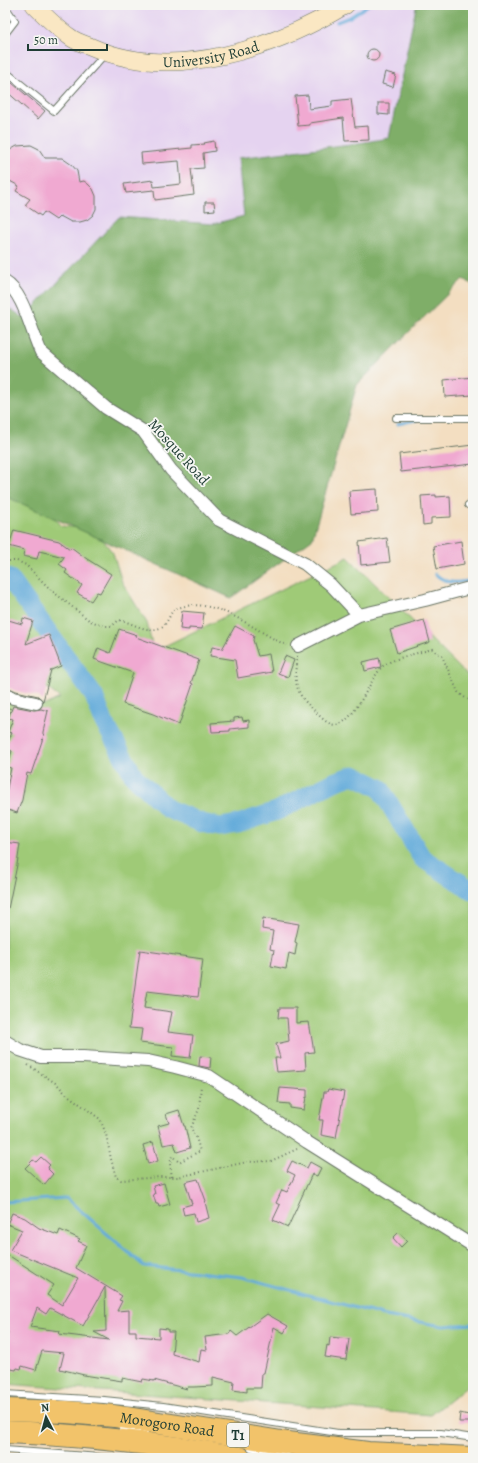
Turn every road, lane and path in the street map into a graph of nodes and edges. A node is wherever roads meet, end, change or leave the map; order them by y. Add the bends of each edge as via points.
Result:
1 (34, 5) edge
2 (346, 5) edge
3 (5, 6) edge
4 (5, 34) edge
5 (106, 53) junction
6 (5, 71) edge
7 (5, 282) edge
8 (396, 418) dead end
9 (473, 418) edge
10 (5, 561) edge
11 (473, 587) edge
12 (359, 615) junction
13 (292, 645) junction
14 (5, 693) edge
15 (473, 702) edge
16 (36, 703) dead end
17 (5, 1041) edge
18 (25, 1063) dead end
19 (201, 1074) junction
20 (307, 1142) junction
21 (172, 1177) junction
22 (473, 1246) edge
23 (5, 1394) edge
24 (5, 1410) edge
25 (112, 1429) dead end
26 (5, 1432) edge
27 (155, 1434) dead end
28 (473, 1438) edge
29 (5, 1450) edge
30 (245, 1451) edge
31 (296, 1453) dead end
32 (114, 1458) edge
33 (291, 1458) edge
34 (472, 1458) edge

1 - 5 street, University Road via 70,38
2 - 5 street, University Road via 281,37 250,49 220,55 165,62
3 - 4 lane via 15,21
5 - 6 lane via 54,111
7 - 12 street, Mosque Road via 12,286 20,297 41,352 106,408 143,431 171,470 219,520 305,564 331,584
8 - 9 lane
10 - 13 path via 21,562 26,565 50,590 90,621 104,626 112,626 119,620 154,630 163,626 173,610 203,605
11 - 12 street
12 - 13 street
13 - 15 path via 298,691 307,704 332,724 339,725 349,719 383,665 432,649 442,656 458,692
14 - 16 street via 13,698
17 - 19 street via 20,1050 41,1057 148,1061
18 - 21 path via 57,1084 100,1119 116,1177 120,1180
19 - 20 street via 227,1087
19 - 21 path via 199,1109 191,1128 200,1151 179,1162 172,1156
20 - 21 path via 271,1161 247,1162
20 - 22 street
23 - 28 lane via 163,1406 338,1433 441,1433
24 - 34 highway, Morogoro Road / T1 via 114,1416 368,1453
25 - 27 lane, Morogoro Road
26 - 30 highway, Morogoro Road / T1 via 55,1434 204,1451
29 - 32 lane
30 - 31 lane, Morogoro Road
30 - 33 lane, Morogoro Road

